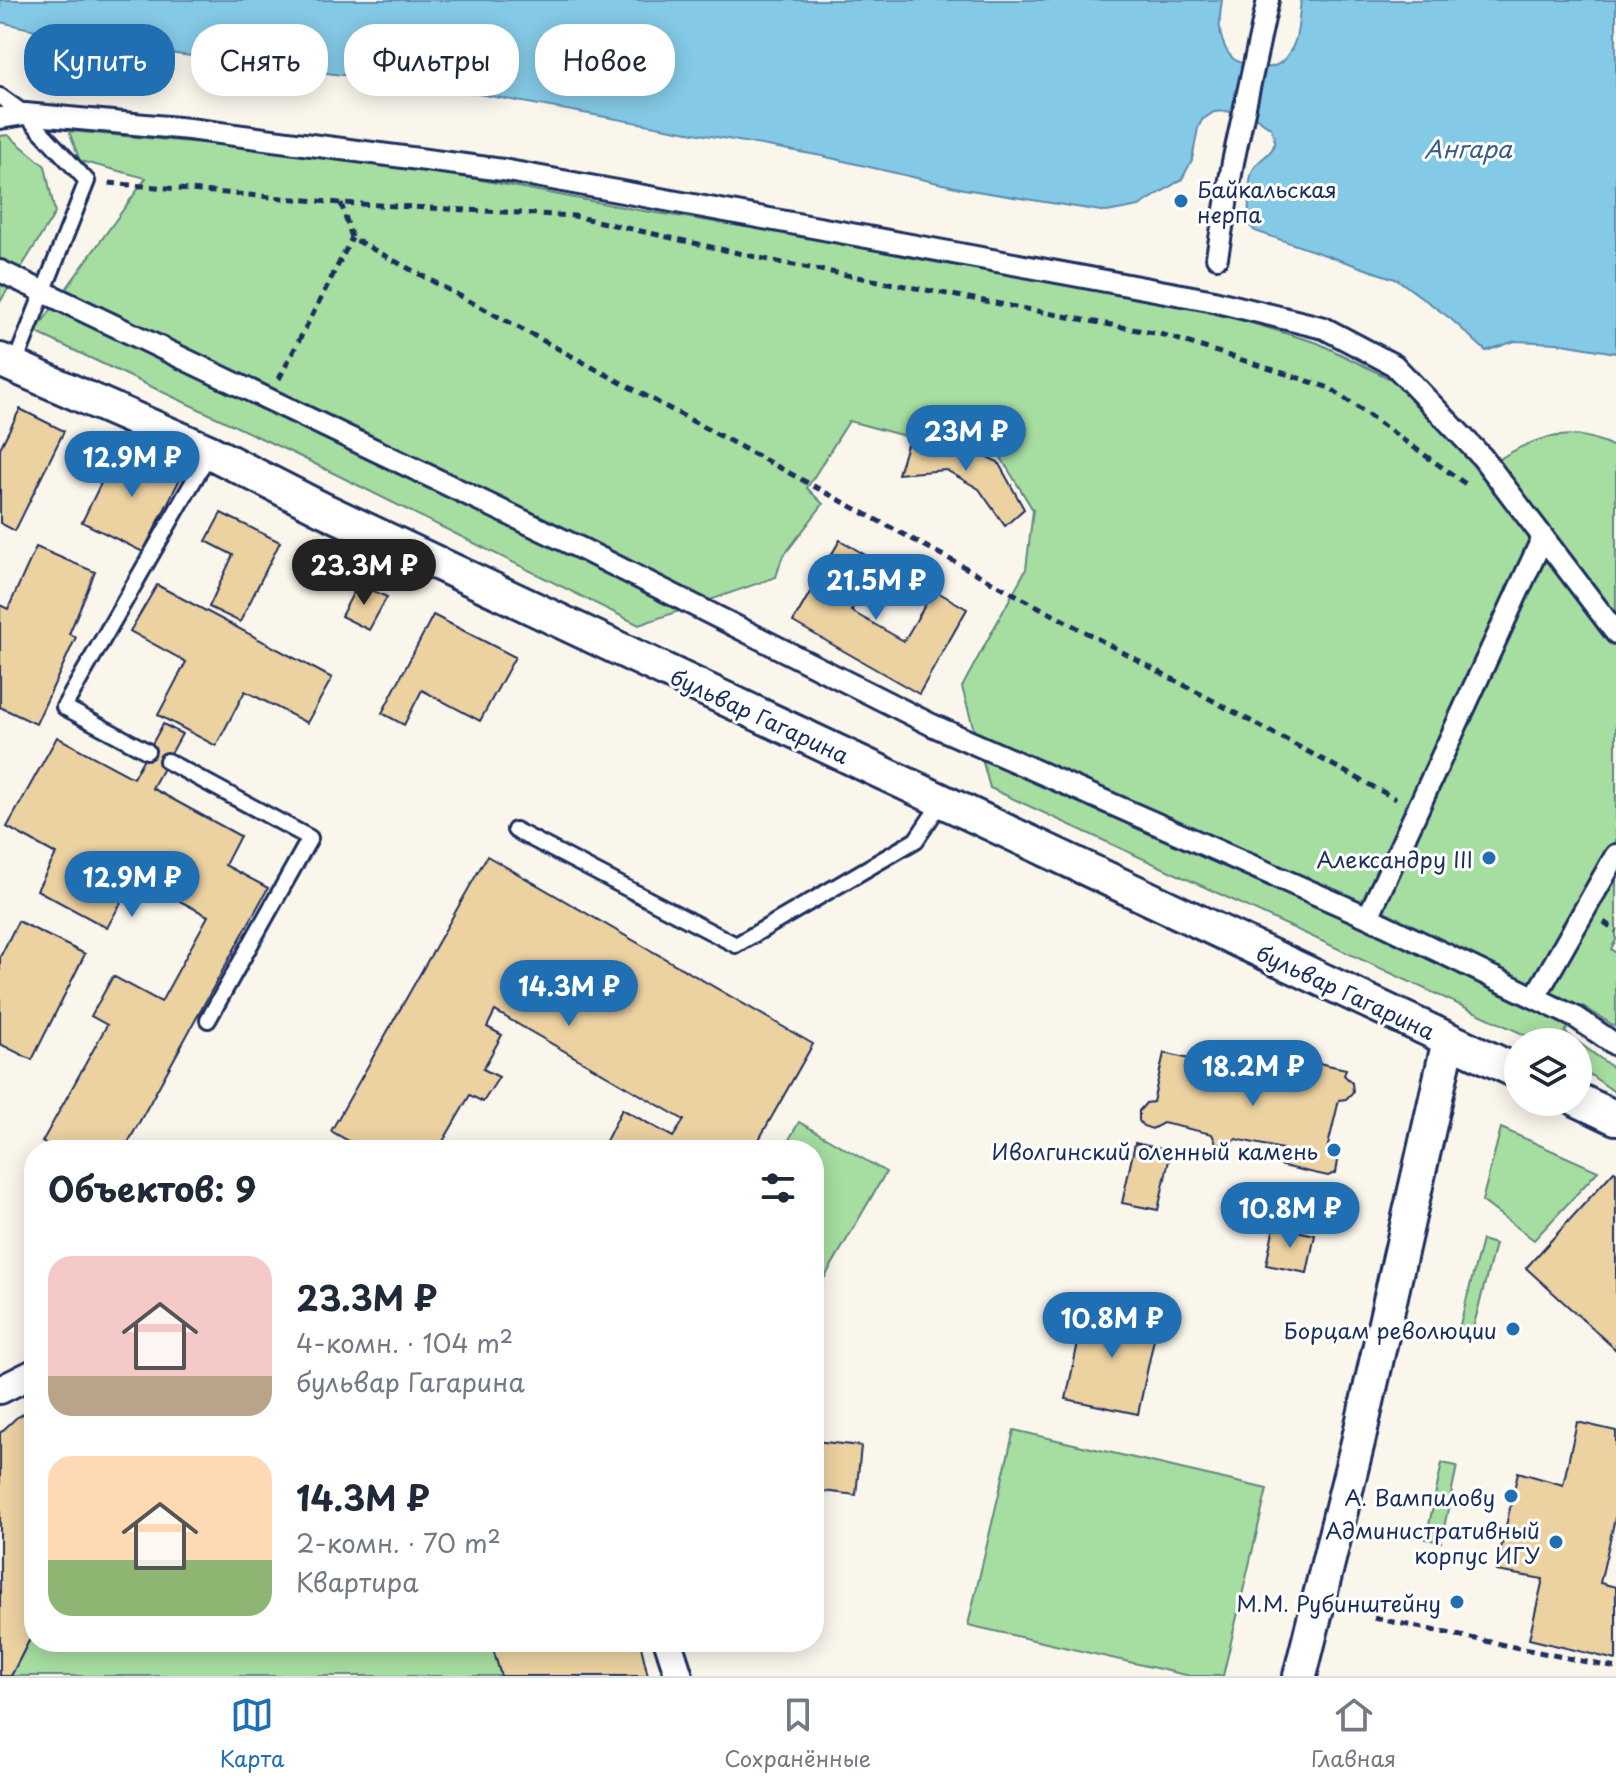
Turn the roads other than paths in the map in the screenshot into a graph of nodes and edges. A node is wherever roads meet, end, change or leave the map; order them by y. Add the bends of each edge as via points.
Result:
1 (1268, 0) edge
2 (0, 96) edge
3 (25, 114) junction
4 (0, 118) edge
5 (1217, 257) dead end
6 (0, 271) edge
7 (42, 291) junction
8 (7, 363) edge
9 (210, 452) junction
10 (1543, 537) junction
11 (1616, 633) edge
12 (147, 751) dead end
13 (167, 761) dead end
14 (942, 800) junction
15 (515, 830) dead end
16 (1616, 855) edge
17 (1368, 917) junction
18 (1535, 997) junction
19 (208, 1020) dead end
20 (1449, 1040) junction
21 (1616, 1045) edge
22 (1504, 1066) edge
23 (1592, 1107) edge
24 (1616, 1118) edge
25 (24, 1378) edge
26 (0, 1390) edge
27 (671, 1652) edge
28 (679, 1676) edge
29 (1300, 1676) edge

1 - 5 street
2 - 3 lane
3 - 4 street
3 - 7 lane via 87,181
3 - 10 street via 189,129 503,170 1209,300 1324,328 1394,365 1482,457
6 - 7 street
7 - 8 lane
7 - 17 street via 582,549 932,725
8 - 9 street, бульвар Гагарина
9 - 12 lane via 64,707
9 - 14 street, бульвар Гагарина
10 - 11 street
10 - 17 street
13 - 19 lane via 310,838
14 - 15 lane via 916,840 736,945
14 - 20 street, бульвар Гагарина
16 - 18 street
17 - 18 street
18 - 21 street
20 - 22 street, бульвар Гагарина
20 - 29 street
23 - 24 street
25 - 26 street
27 - 28 street

